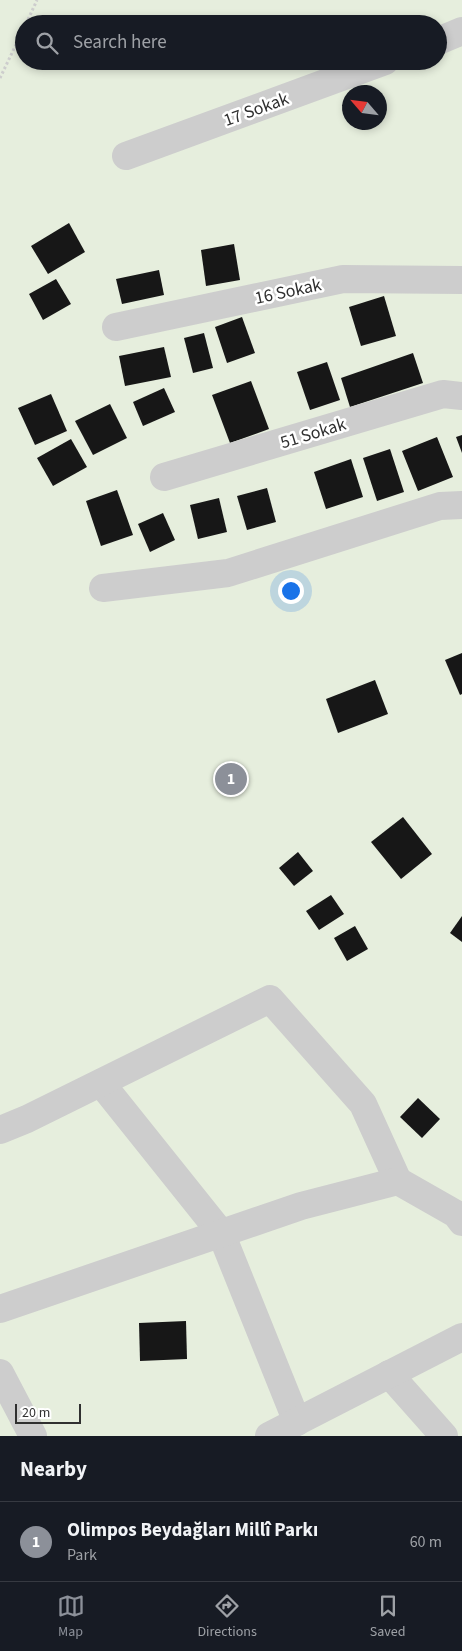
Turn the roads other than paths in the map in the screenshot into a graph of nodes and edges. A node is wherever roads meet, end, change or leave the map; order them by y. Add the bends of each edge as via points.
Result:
1 (462, 31) edge
2 (447, 38) edge
3 (360, 70) edge
4 (126, 156) dead end
5 (462, 280) edge
6 (116, 327) dead end
7 (462, 396) edge
8 (164, 478) dead end
9 (462, 505) edge
10 (103, 588) dead end
11 (101, 1083) junction
12 (0, 1130) edge
13 (398, 1180) junction
14 (462, 1222) edge
15 (221, 1233) junction
16 (0, 1309) edge
17 (462, 1338) edge
18 (0, 1373) edge
19 (389, 1374) junction
20 (297, 1422) junction
21 (32, 1436) edge
22 (270, 1436) edge
23 (444, 1436) edge

1 - 2 street
3 - 4 street, 17 Sokak
5 - 6 street, 16 Sokak via 343,279
7 - 8 street, 51 Sokak via 443,394
9 - 10 street via 440,506 228,573
11 - 12 street
11 - 13 street via 270,999 363,1104
11 - 15 street
13 - 14 street via 456,1214
13 - 15 street via 301,1206
15 - 16 street
15 - 20 street
17 - 19 street
18 - 21 street
19 - 20 street
19 - 23 street
20 - 22 street

